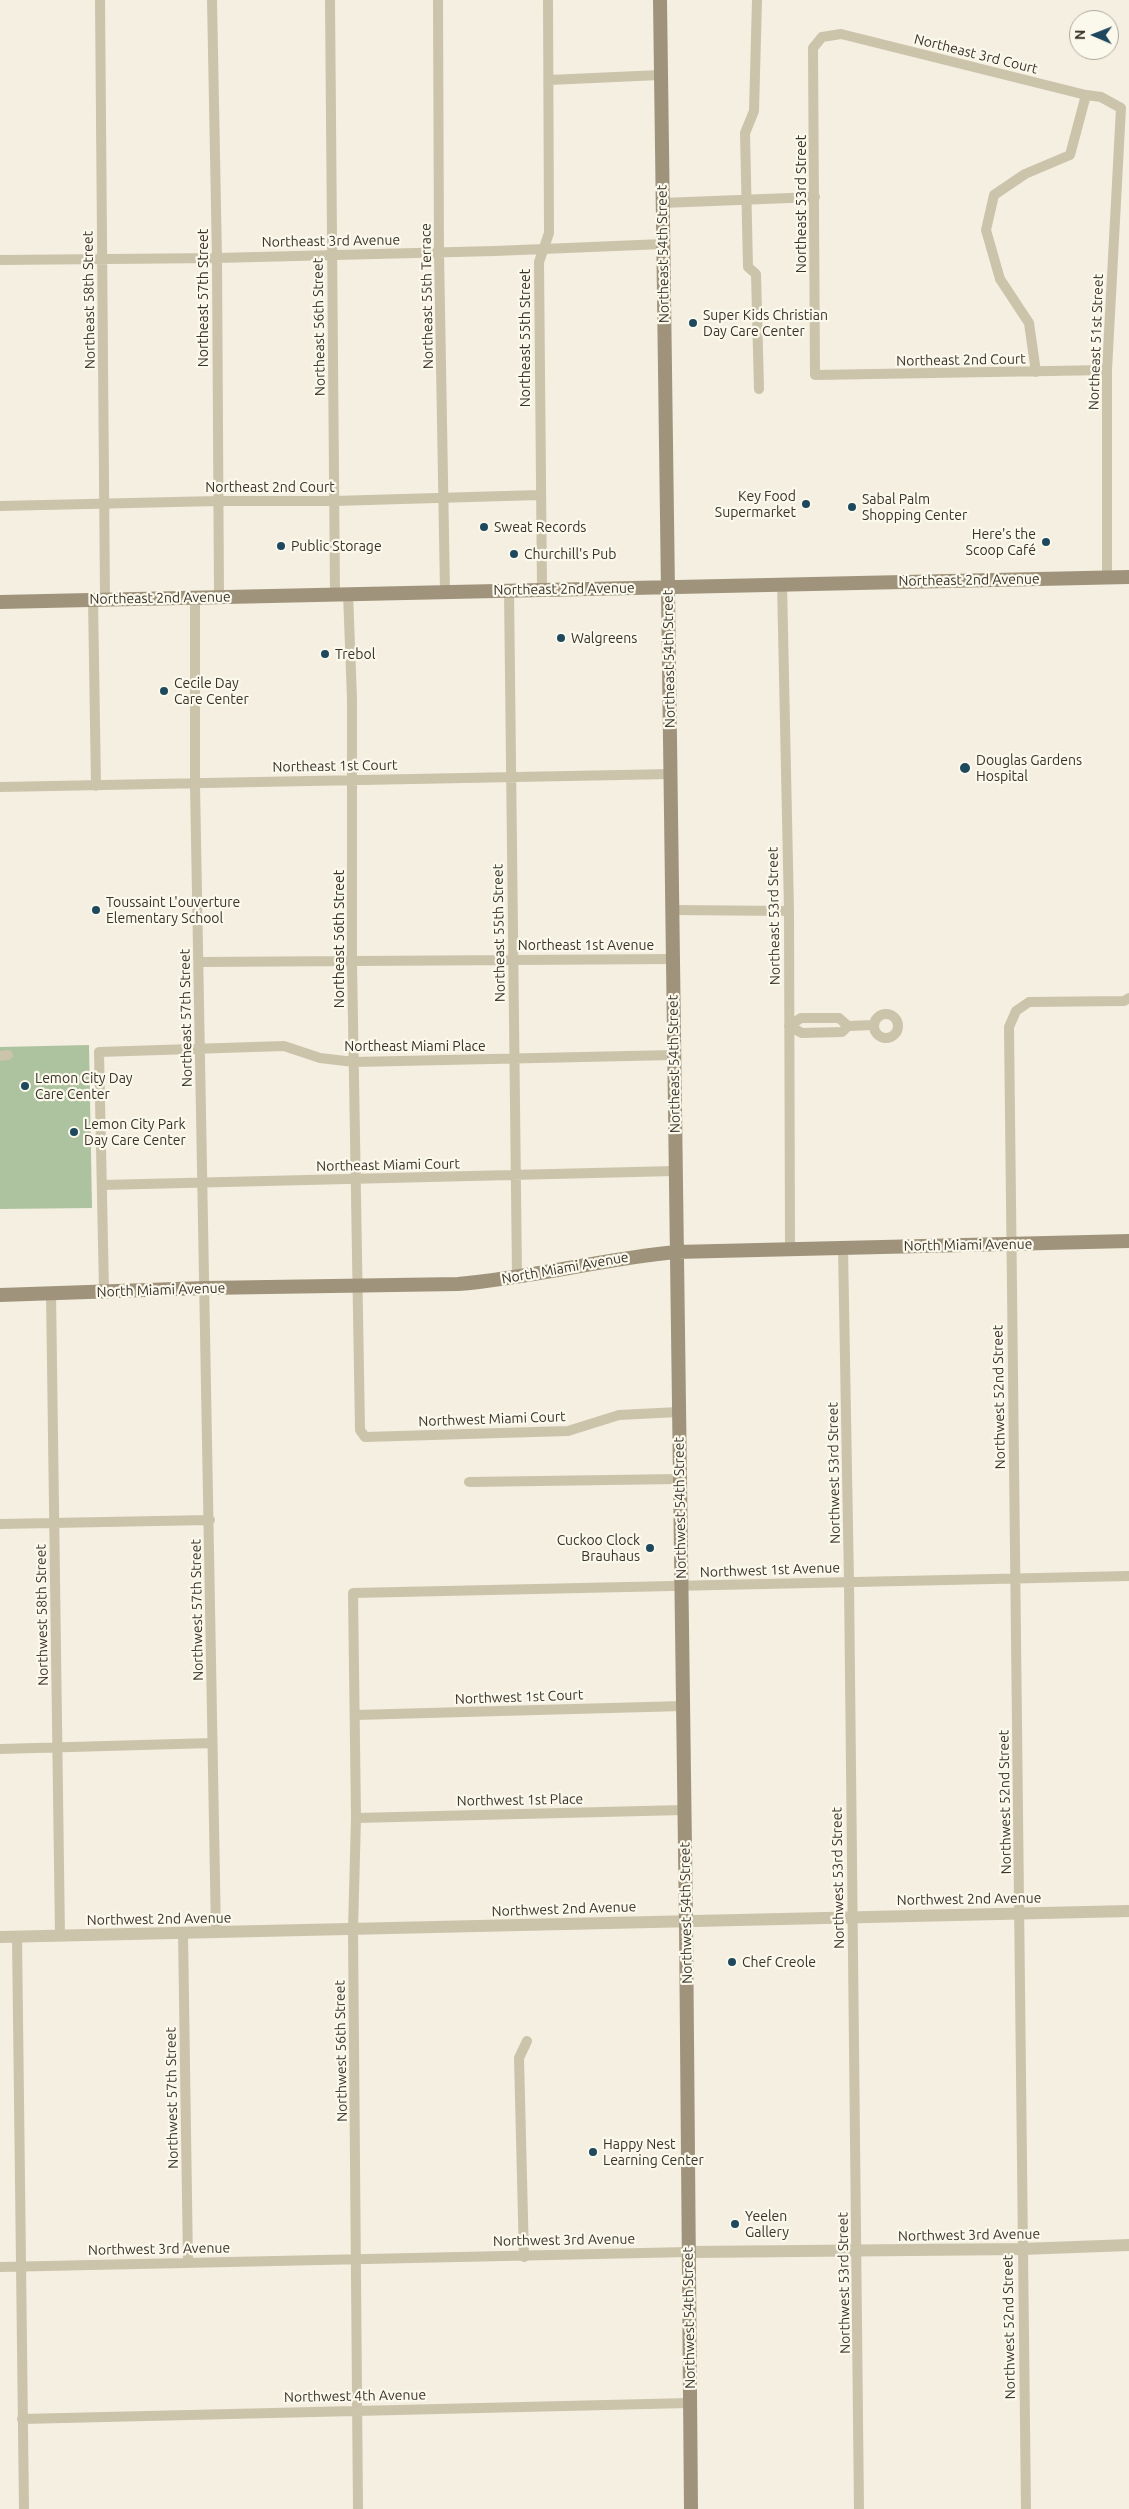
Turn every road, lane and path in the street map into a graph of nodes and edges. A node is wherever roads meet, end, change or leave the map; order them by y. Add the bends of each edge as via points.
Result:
1 (100, 0) edge
2 (212, 0) edge
3 (330, 0) edge
4 (438, 0) edge
5 (548, 0) edge
6 (660, 0) edge
7 (757, 0) edge
8 (822, 37) joint
9 (660, 76) junction
10 (549, 80) junction
11 (1086, 95) junction
12 (1125, 106) edge
13 (815, 198) junction
14 (748, 200) junction
15 (662, 202) junction
16 (663, 244) junction
17 (545, 248) junction
18 (439, 252) junction
19 (332, 254) junction
20 (217, 258) junction
21 (102, 259) junction
22 (0, 260) edge
23 (1107, 370) junction
24 (1036, 372) junction
25 (814, 375) joint
26 (759, 389) dead end
27 (539, 495) junction
28 (444, 496) junction
29 (218, 501) junction
30 (334, 501) junction
31 (104, 505) junction
32 (0, 506) edge
33 (1107, 577) junction
34 (1129, 577) edge
35 (782, 583) junction
36 (668, 586) junction
37 (542, 589) junction
38 (509, 590) junction
39 (446, 591) junction
40 (342, 593) junction
41 (219, 596) junction
42 (195, 597) junction
43 (99, 599) junction
44 (0, 602) edge
45 (671, 774) junction
46 (352, 778) junction
47 (510, 778) junction
48 (195, 785) junction
49 (96, 786) junction
50 (0, 787) edge
51 (672, 910) junction
52 (789, 912) junction
53 (513, 958) junction
54 (672, 959) junction
55 (199, 962) junction
56 (352, 962) junction
57 (1129, 998) edge
58 (873, 1025) dead end
59 (789, 1026) junction
60 (848, 1026) junction
61 (200, 1050) junction
62 (674, 1055) junction
63 (515, 1060) junction
64 (354, 1062) junction
65 (675, 1171) junction
66 (516, 1176) junction
67 (357, 1179) junction
68 (202, 1184) junction
69 (102, 1185) junction
70 (1129, 1241) edge
71 (1011, 1245) junction
72 (843, 1247) junction
73 (790, 1248) junction
74 (676, 1252) junction
75 (517, 1276) junction
76 (358, 1285) junction
77 (205, 1288) junction
78 (104, 1291) junction
79 (51, 1293) junction
80 (0, 1295) edge
81 (676, 1318) joint
82 (678, 1412) junction
83 (679, 1479) junction
84 (469, 1482) dead end
85 (210, 1520) junction
86 (54, 1522) junction
87 (0, 1524) edge
88 (1129, 1576) edge
89 (1016, 1579) junction
90 (850, 1582) junction
91 (681, 1587) junction
92 (353, 1593) joint
93 (683, 1706) junction
94 (355, 1715) junction
95 (212, 1742) junction
96 (59, 1747) junction
97 (0, 1749) edge
98 (684, 1810) junction
99 (356, 1818) junction
100 (1129, 1911) edge
101 (1020, 1913) junction
102 (852, 1916) junction
103 (686, 1922) junction
104 (353, 1930) junction
105 (183, 1933) junction
106 (216, 1933) junction
107 (17, 1936) junction
108 (60, 1936) junction
109 (0, 1937) edge
110 (527, 2041) dead end
111 (1129, 2245) edge
112 (1022, 2249) junction
113 (688, 2252) junction
114 (857, 2252) junction
115 (524, 2257) junction
116 (356, 2260) junction
117 (188, 2263) junction
118 (21, 2266) junction
119 (0, 2267) edge
120 (689, 2403) junction
121 (357, 2409) junction
122 (22, 2419) junction
123 (24, 2509) edge
124 (358, 2509) edge
125 (691, 2509) edge
126 (859, 2509) edge
127 (1026, 2509) edge

1 - 21 street, Northeast 58th Street
2 - 20 street, Northeast 57th Street
3 - 19 street, Northeast 56th Street
4 - 18 street, Northeast 55th Terrace
5 - 10 street, Northeast 55th Street
6 - 9 main road, Northeast 54th Street
7 - 14 street via 754,111 745,133
8 - 11 street, Northeast 3rd Court via 841,34
8 - 13 street, Northeast 53rd Street via 813,48
9 - 10 street
9 - 15 main road, Northeast 54th Street
10 - 17 street, Northeast 55th Street via 549,233
11 - 12 street, Northeast 3rd Court
11 - 24 street via 1070,155 1025,174 994,194 986,230 1000,279 1030,323
12 - 23 street, Northeast 51st Street
13 - 14 street
13 - 25 street, Northeast 53rd Street
14 - 15 street
14 - 26 street via 748,267 756,274
15 - 16 main road, Northeast 54th Street
16 - 17 street, Northeast 3rd Avenue
16 - 36 main road, Northeast 54th Street
17 - 18 street, Northeast 3rd Avenue
17 - 27 street, Northeast 55th Street via 539,262
18 - 19 street, Northeast 3rd Avenue
18 - 28 street, Northeast 55th Terrace
19 - 20 street, Northeast 3rd Avenue
19 - 30 street, Northeast 56th Street
20 - 21 street, Northeast 3rd Avenue
20 - 29 street, Northeast 57th Street
21 - 22 street, Northeast 3rd Avenue
21 - 31 street, Northeast 58th Street
23 - 24 street, Northeast 2nd Court
23 - 33 street, Northeast 51st Street
24 - 25 street, Northeast 2nd Court
27 - 28 street, Northeast 2nd Court
27 - 37 street, Northeast 55th Street
28 - 30 street, Northeast 2nd Court
28 - 39 street, Northeast 55th Terrace
29 - 30 street, Northeast 2nd Court
29 - 31 street, Northeast 2nd Court
29 - 41 street, Northeast 57th Street
30 - 40 street, Northeast 56th Street
31 - 32 street, Northeast 2nd Court
31 - 43 street, Northeast 58th Street
33 - 34 main road, Northeast 2nd Avenue
33 - 35 main road, Northeast 2nd Avenue
35 - 36 main road, Northeast 2nd Avenue
35 - 52 street, Northeast 53rd Street
36 - 37 main road, Northeast 2nd Avenue
36 - 45 main road, Northeast 54th Street
37 - 38 main road, Northeast 2nd Avenue
38 - 39 main road, Northeast 2nd Avenue
38 - 47 street, Northeast 55th Street
39 - 40 main road, Northeast 2nd Avenue
40 - 41 main road, Northeast 2nd Avenue
40 - 46 street, Northeast 56th Street
41 - 42 main road, Northeast 2nd Avenue
42 - 43 main road, Northeast 2nd Avenue
42 - 48 street, Northeast 57th Street
43 - 44 main road, Northeast 2nd Avenue
43 - 49 street, Northeast 58th Street
45 - 47 street, Northeast 1st Court
45 - 51 main road, Northeast 54th Street
46 - 47 street, Northeast 1st Court
46 - 48 street, Northeast 1st Court
46 - 56 street, Northeast 56th Street
47 - 53 street, Northeast 55th Street
48 - 49 street, Northeast 1st Court
48 - 55 street, Northeast 57th Street
49 - 50 street, Northeast 1st Court
51 - 52 street
51 - 54 main road, Northeast 54th Street
52 - 59 street, Northeast 53rd Street
53 - 54 street, Northeast 1st Avenue
53 - 56 street, Northeast 1st Avenue
53 - 63 street, Northeast 55th Street
54 - 62 main road, Northeast 54th Street
55 - 56 street, Northeast 1st Avenue
55 - 61 street, Northeast 57th Street
56 - 64 street, Northeast 56th Street
57 - 71 street, Northwest 52nd Street via 1124,1001 1029,1002 1016,1011 1009,1027
58 - 60 street
59 - 60 street via 802,1033 842,1032
59 - 60 street via 801,1018 839,1018
59 - 73 street, Northeast 53rd Street
61 - 64 street, Northeast Miami Place via 284,1046 320,1058
61 - 68 street, Northeast 57th Street
61 - 69 street, Northeast Miami Place via 99,1052
62 - 63 street, Northeast Miami Place
62 - 65 main road, Northeast 54th Street
63 - 64 street, Northeast Miami Place
63 - 66 street, Northeast 55th Street
64 - 67 street, Northeast 56th Street
65 - 66 street, Northeast Miami Court
65 - 74 main road, Northeast 54th Street
66 - 67 street, Northeast Miami Court
66 - 75 street, Northeast 55th Street
67 - 68 street, Northeast Miami Court
67 - 76 street, Northeast 56th Street
68 - 69 street, Northeast Miami Court
68 - 77 street, Northeast 57th Street
69 - 78 street
70 - 71 main road, North Miami Avenue
71 - 72 main road, North Miami Avenue
71 - 89 street, Northwest 52nd Street
72 - 73 main road, North Miami Avenue
72 - 90 street, Northwest 53rd Street
73 - 74 main road, North Miami Avenue
74 - 75 main road, North Miami Avenue via 622,1257
74 - 81 main road, Northeast 54th Street
75 - 76 main road, North Miami Avenue via 458,1284
76 - 77 main road, North Miami Avenue
76 - 82 street, Northwest Miami Court via 360,1430 365,1437 568,1431 619,1415
77 - 78 main road, North Miami Avenue
77 - 85 street, Northwest 57th Street
78 - 79 main road, North Miami Avenue
79 - 80 main road, North Miami Avenue
79 - 86 street, Northwest 58th Street
81 - 82 main road, Northwest 54th Street
82 - 83 main road, Northwest 54th Street
83 - 84 street
83 - 91 main road, Northwest 54th Street
85 - 86 street
85 - 95 street, Northwest 57th Street
86 - 87 street
86 - 96 street, Northwest 58th Street
88 - 89 street, Northwest 1st Avenue
89 - 90 street, Northwest 1st Avenue
89 - 101 street, Northwest 52nd Street
90 - 91 street, Northwest 1st Avenue
90 - 102 street, Northwest 53rd Street
91 - 92 street, Northwest 1st Avenue
91 - 93 main road, Northwest 54th Street
92 - 94 street, Northwest 56th Street
93 - 94 street, Northwest 1st Court
93 - 98 main road, Northwest 54th Street
94 - 99 street, Northwest 56th Street
95 - 96 street
95 - 106 street, Northwest 57th Street
96 - 97 street
96 - 108 street, Northwest 58th Street
98 - 99 street, Northwest 1st Place
98 - 103 main road, Northwest 54th Street
99 - 104 street, Northwest 56th Street
100 - 101 street, Northwest 2nd Avenue
101 - 102 street, Northwest 2nd Avenue
101 - 112 street, Northwest 52nd Street
102 - 103 street, Northwest 2nd Avenue
102 - 114 street, Northwest 53rd Street
103 - 104 street, Northwest 2nd Avenue
103 - 113 main road, Northwest 54th Street
104 - 106 street, Northwest 2nd Avenue
104 - 116 street, Northwest 56th Street
105 - 106 street, Northwest 2nd Avenue
105 - 108 street, Northwest 2nd Avenue
105 - 117 street, Northwest 57th Street
107 - 108 street, Northwest 2nd Avenue
107 - 109 street, Northwest 2nd Avenue
107 - 118 street
110 - 115 street via 519,2058
111 - 112 street, Northwest 3rd Avenue
112 - 114 street, Northwest 3rd Avenue
112 - 127 street, Northwest 52nd Street
113 - 114 street, Northwest 3rd Avenue
113 - 115 street, Northwest 3rd Avenue
113 - 120 main road, Northwest 54th Street
114 - 126 street, Northwest 53rd Street
115 - 116 street, Northwest 3rd Avenue
116 - 117 street, Northwest 3rd Avenue
116 - 121 street, Northwest 56th Street
117 - 118 street, Northwest 3rd Avenue
118 - 119 street, Northwest 3rd Avenue
118 - 122 street
120 - 121 street, Northwest 4th Avenue
120 - 125 main road, Northwest 54th Street
121 - 122 street, Northwest 4th Avenue
121 - 124 street, Northwest 56th Street
122 - 123 street

